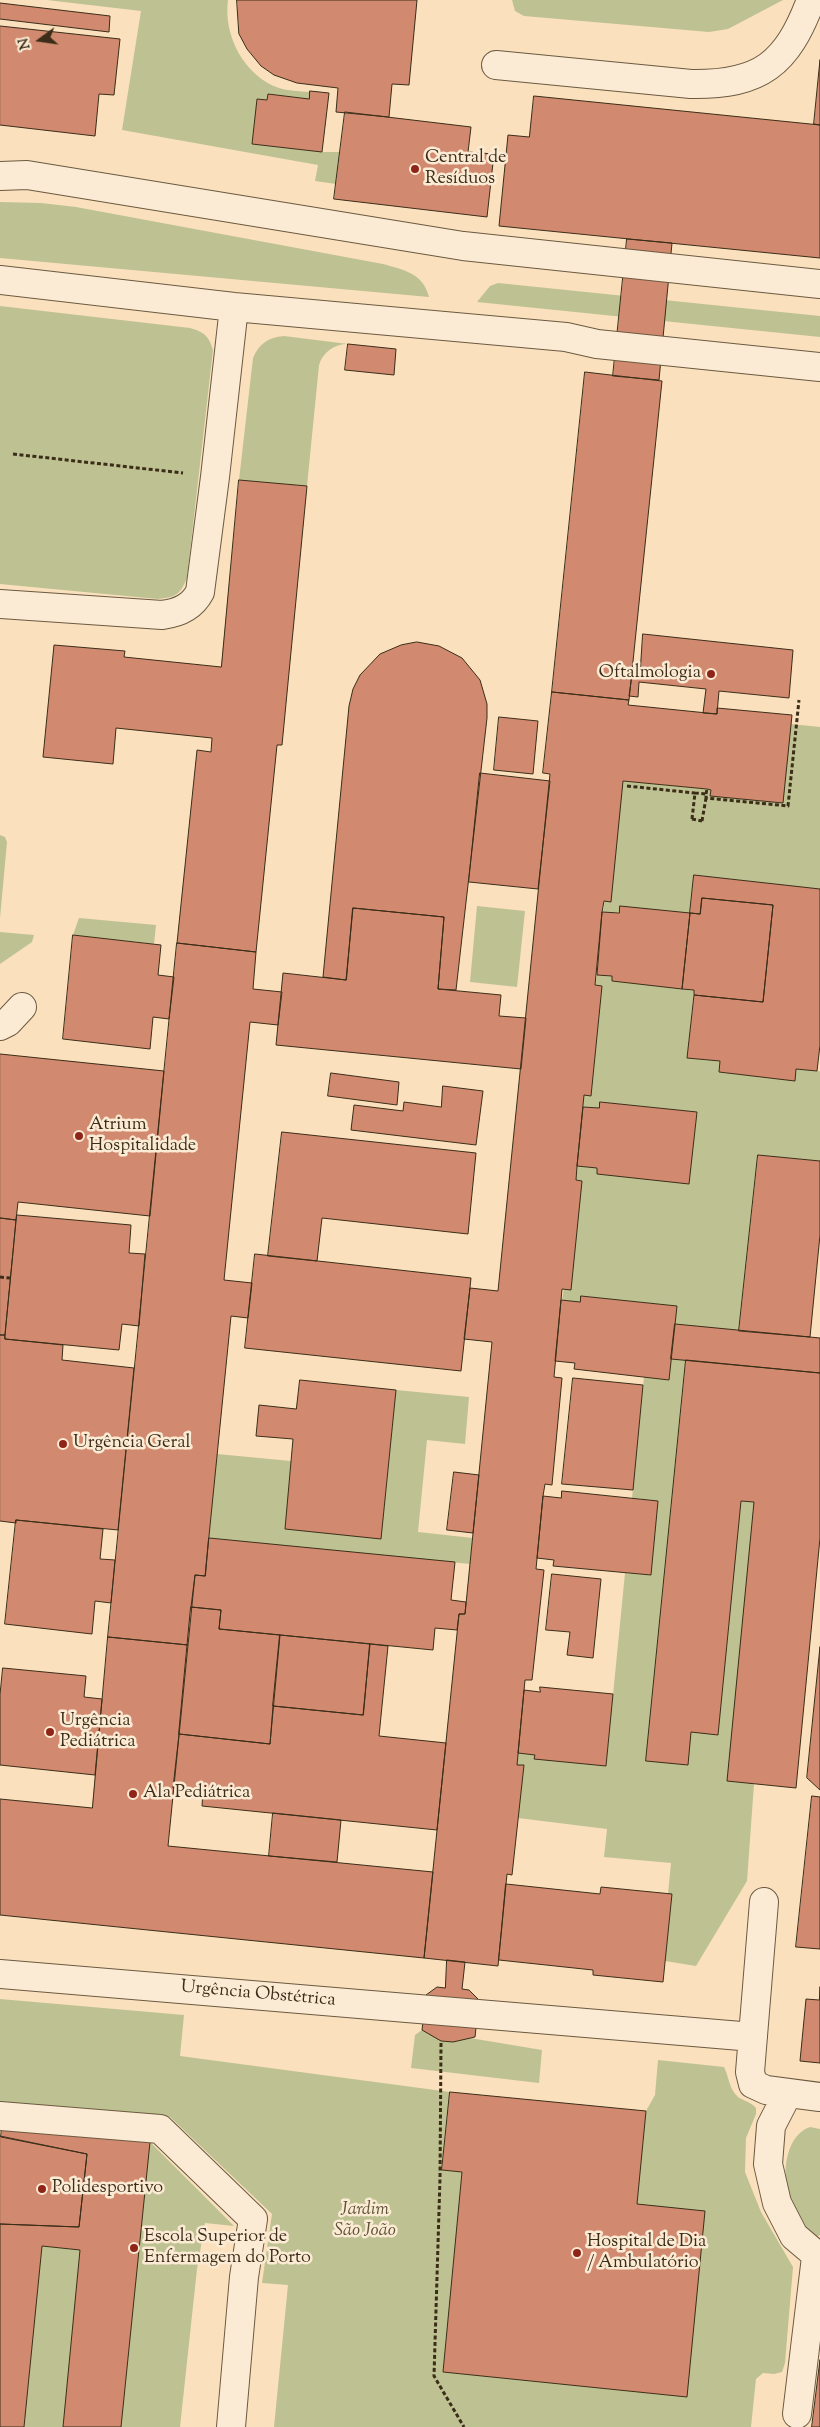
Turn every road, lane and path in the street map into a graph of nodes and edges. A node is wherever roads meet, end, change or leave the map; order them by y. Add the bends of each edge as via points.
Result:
1 (811, 0) edge
2 (496, 65) dead end
3 (0, 176) edge
4 (0, 280) edge
5 (820, 284) edge
6 (234, 307) junction
7 (820, 367) edge
8 (13, 454) dead end
9 (215, 477) junction
10 (0, 604) edge
11 (799, 700) dead end
12 (627, 786) dead end
13 (696, 793) junction
14 (706, 794) junction
15 (0, 1008) edge
16 (0, 1026) edge
17 (0, 1277) edge
18 (10, 1278) dead end
19 (764, 1902) dead end
20 (0, 1974) edge
21 (753, 2037) junction
22 (441, 2041) dead end
23 (788, 2093) junction
24 (820, 2097) edge
25 (0, 2116) edge
26 (818, 2258) edge
27 (797, 2414) dead end
28 (231, 2427) edge
29 (464, 2427) edge

1 - 2 lane via 800,28 780,58 751,77 718,84
3 - 5 lane via 27,175 463,246
4 - 6 lane
6 - 7 lane via 566,337 598,344
6 - 9 lane
8 - 9 path
9 - 10 lane via 200,592 195,601 176,614
11 - 14 path via 788,806 706,798
12 - 13 path
13 - 14 path
13 - 14 path via 692,819 702,821 707,789
15 - 16 lane via 22,1007
17 - 18 path
19 - 21 lane
20 - 21 lane, Urgência Obstétrica
21 - 23 lane via 750,2072 753,2084 766,2090
22 - 29 path via 434,2376
23 - 24 lane
23 - 26 lane via 771,2126 768,2164 776,2203 794,2236
25 - 28 lane via 160,2129 253,2220 244,2277
26 - 27 lane

